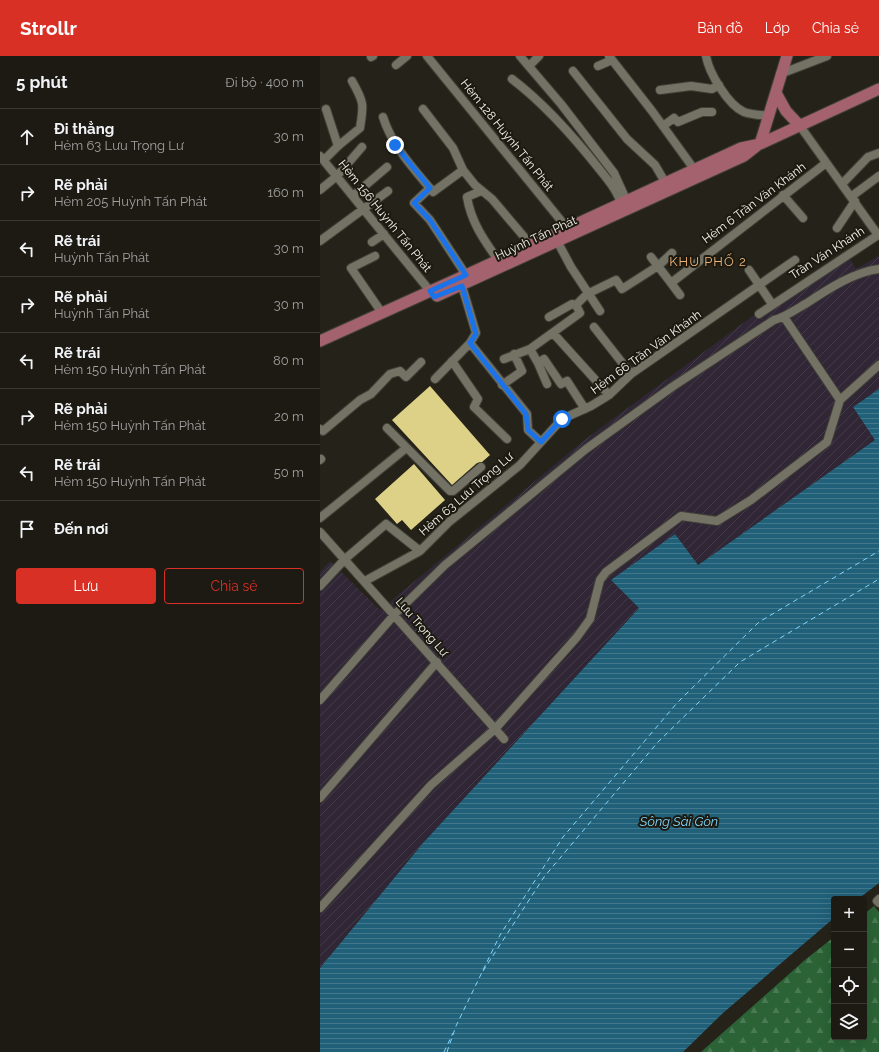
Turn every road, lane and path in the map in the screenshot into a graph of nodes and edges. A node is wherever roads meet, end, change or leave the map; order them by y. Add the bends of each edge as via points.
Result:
1 (407, 56) edge
2 (427, 56) edge
3 (520, 56) edge
4 (539, 56) edge
5 (706, 56) edge
6 (787, 56) edge
7 (827, 56) edge
8 (611, 58) edge
9 (396, 65) dead end
10 (529, 66) junction
11 (598, 66) dead end
12 (572, 71) dead end
13 (780, 74) junction
14 (512, 79) dead end
15 (352, 81) dead end
16 (720, 85) junction
17 (660, 90) dead end
18 (879, 90) edge
19 (776, 93) junction
20 (326, 109) dead end
21 (423, 109) dead end
22 (712, 112) dead end
23 (770, 116) junction
24 (383, 117) dead end
25 (663, 126) junction
26 (800, 126) junction
27 (760, 144) junction
28 (338, 146) junction
29 (362, 147) dead end
30 (879, 153) edge
31 (322, 158) edge
32 (826, 164) junction
33 (387, 167) dead end
34 (463, 170) junction
35 (694, 170) junction
36 (337, 176) junction
37 (879, 176) edge
38 (665, 182) junction
39 (842, 184) junction
40 (430, 188) junction
41 (320, 190) edge
42 (482, 191) junction
43 (388, 192) dead end
44 (783, 195) junction
45 (353, 196) junction
46 (853, 198) junction
47 (626, 206) junction
48 (364, 211) junction
49 (804, 218) dead end
50 (567, 228) junction
51 (837, 228) dead end
52 (384, 234) junction
53 (878, 235) edge
54 (551, 240) junction
55 (320, 241) edge
56 (372, 242) dead end
57 (531, 245) junction
58 (672, 253) dead end
59 (375, 256) dead end
60 (651, 257) dead end
61 (498, 260) junction
62 (795, 260) dead end
63 (658, 266) junction
64 (879, 269) edge
65 (749, 270) dead end
66 (466, 275) junction
67 (671, 283) junction
68 (760, 285) junction
69 (462, 286) junction
70 (432, 294) junction
71 (587, 294) junction
72 (680, 295) dead end
73 (772, 304) junction
74 (576, 305) junction
75 (600, 311) dead end
76 (382, 313) junction
77 (759, 314) dead end
78 (549, 317) dead end
79 (784, 318) junction
80 (594, 327) dead end
81 (553, 333) junction
82 (320, 341) edge
83 (470, 343) junction
84 (320, 349) edge
85 (530, 349) junction
86 (514, 354) junction
87 (504, 359) dead end
88 (452, 361) junction
89 (421, 362) dead end
90 (538, 363) junction
91 (879, 365) edge
92 (631, 374) junction
93 (435, 379) dead end
94 (546, 384) dead end
95 (502, 385) junction
96 (609, 395) junction
97 (840, 400) junction
98 (585, 409) junction
99 (562, 419) joint
100 (386, 428) dead end
101 (321, 430) edge
102 (506, 439) dead end
103 (541, 442) junction
104 (405, 449) junction
105 (480, 467) dead end
106 (320, 518) edge
107 (320, 532) edge
108 (420, 551) junction
109 (345, 560) junction
110 (365, 581) junction
111 (320, 586) edge
112 (395, 614) junction
113 (437, 662) junction
114 (320, 700) edge
115 (495, 728) junction
116 (504, 739) dead end
117 (320, 798) edge
118 (879, 899) edge
119 (879, 903) edge
120 (320, 908) edge

1 - 9 street
2 - 50 street, Hẻm 128 Huỳnh Tấn Phát
3 - 10 street
4 - 10 street
5 - 16 street via 709,69
6 - 13 main road
7 - 13 street
8 - 11 street
8 - 25 street
10 - 47 street via 562,104 614,173
12 - 38 street via 627,139 655,165
13 - 19 main road
14 - 47 street via 531,94 579,142
15 - 28 street via 364,108 360,128
16 - 17 street via 712,89 691,86
16 - 23 street via 731,102 744,112
18 - 26 main road, Huỳnh Tấn Phát
19 - 23 main road
19 - 26 main road via 786,111
20 - 28 street
21 - 34 street via 453,148
22 - 25 street via 702,112 678,122 674,118
23 - 27 main road
24 - 40 street via 395,145
25 - 35 street
26 - 27 main road, Huỳnh Tấn Phát
26 - 32 street, Trần Văn Khánh
27 - 35 main road, Huỳnh Tấn Phát via 741,148
27 - 47 main road, Huỳnh Tấn Phát via 744,156
28 - 31 street
29 - 36 street
30 - 39 street via 868,157
31 - 36 street, Hẻm 156 Huỳnh Tấn Phát
32 - 39 street, Trần Văn Khánh
32 - 44 street, Hẻm 6 Trần Văn Khánh
33 - 45 street
34 - 40 street via 433,192
34 - 42 street
35 - 38 main road, Huỳnh Tấn Phát
36 - 41 street
36 - 45 street, Hẻm 156 Huỳnh Tấn Phát
37 - 46 street
38 - 47 main road, Huỳnh Tấn Phát
39 - 46 street, Trần Văn Khánh
40 - 66 street via 414,203 430,220
42 - 57 street via 492,199
42 - 61 street via 467,198 468,207 477,229
43 - 48 street
44 - 49 street
44 - 67 street, Hẻm 6 Trần Văn Khánh
45 - 48 street, Hẻm 156 Huỳnh Tấn Phát
46 - 51 street
46 - 53 street, Trần Văn Khánh
47 - 50 main road, Huỳnh Tấn Phát
47 - 54 main road, Huỳnh Tấn Phát
48 - 52 street, Hẻm 156 Huỳnh Tấn Phát
48 - 55 street
50 - 54 main road, Huỳnh Tấn Phát
52 - 56 street
52 - 70 street, Hẻm 156 Huỳnh Tấn Phát
53 - 73 street, Trần Văn Khánh
54 - 57 main road, Huỳnh Tấn Phát
54 - 69 main road, Huỳnh Tấn Phát
54 - 71 street
57 - 61 main road, Huỳnh Tấn Phát
58 - 63 street
59 - 76 street via 351,268
60 - 63 street
61 - 66 main road, Huỳnh Tấn Phát
62 - 68 street, Hẻm 66 Trần Văn Khánh
63 - 67 street
63 - 71 street via 622,289 616,280
64 - 79 street via 866,270 823,292
65 - 68 street
66 - 70 main road, Huỳnh Tấn Phát
67 - 72 street
68 - 73 street
68 - 92 street, Hẻm 66 Trần Văn Khánh
69 - 70 main road, Huỳnh Tấn Phát
69 - 83 street via 476,334
70 - 76 main road, Huỳnh Tấn Phát
70 - 84 main road, Huỳnh Tấn Phát
71 - 74 street
71 - 75 street
73 - 77 street, Trần Văn Khánh
74 - 78 street via 572,304
74 - 81 street via 580,313
76 - 82 main road, Huỳnh Tấn Phát
79 - 97 street
79 - 112 street via 774,320 672,387 586,449 445,565
80 - 92 street
81 - 85 street
81 - 96 street
83 - 88 street
83 - 95 street
85 - 86 street
85 - 90 street
86 - 87 street
86 - 95 street via 522,371
88 - 93 street
88 - 102 street via 478,399 474,407
89 - 101 street via 406,377 400,371 390,374 371,394
90 - 94 street
90 - 98 street via 544,359 561,384 567,381
91 - 97 street
92 - 96 street, Hẻm 66 Trần Văn Khánh
95 - 103 street via 526,414 528,430
96 - 98 street, Hẻm 66 Trần Văn Khánh
97 - 115 street via 827,442 751,500 717,522 680,516 606,572 600,580 590,619 577,637
98 - 99 street, Hẻm 66 Trần Văn Khánh
99 - 103 street, Hẻm 63 Lưu Trọng Lư
100 - 104 street
103 - 108 street, Hẻm 63 Lưu Trọng Lư via 520,465 449,522
104 - 105 street via 450,491
104 - 106 street
107 - 109 street, Lưu Trọng Lư
108 - 109 street, Hẻm 63 Lưu Trọng Lư via 386,524
108 - 110 street
109 - 110 street, Lưu Trọng Lư
109 - 111 street
110 - 112 street, Lưu Trọng Lư
112 - 113 street, Lưu Trọng Lư
112 - 114 street
113 - 115 street, Lưu Trọng Lư
113 - 117 street
115 - 116 street, Lưu Trọng Lư
115 - 120 street via 431,785
118 - 119 street

